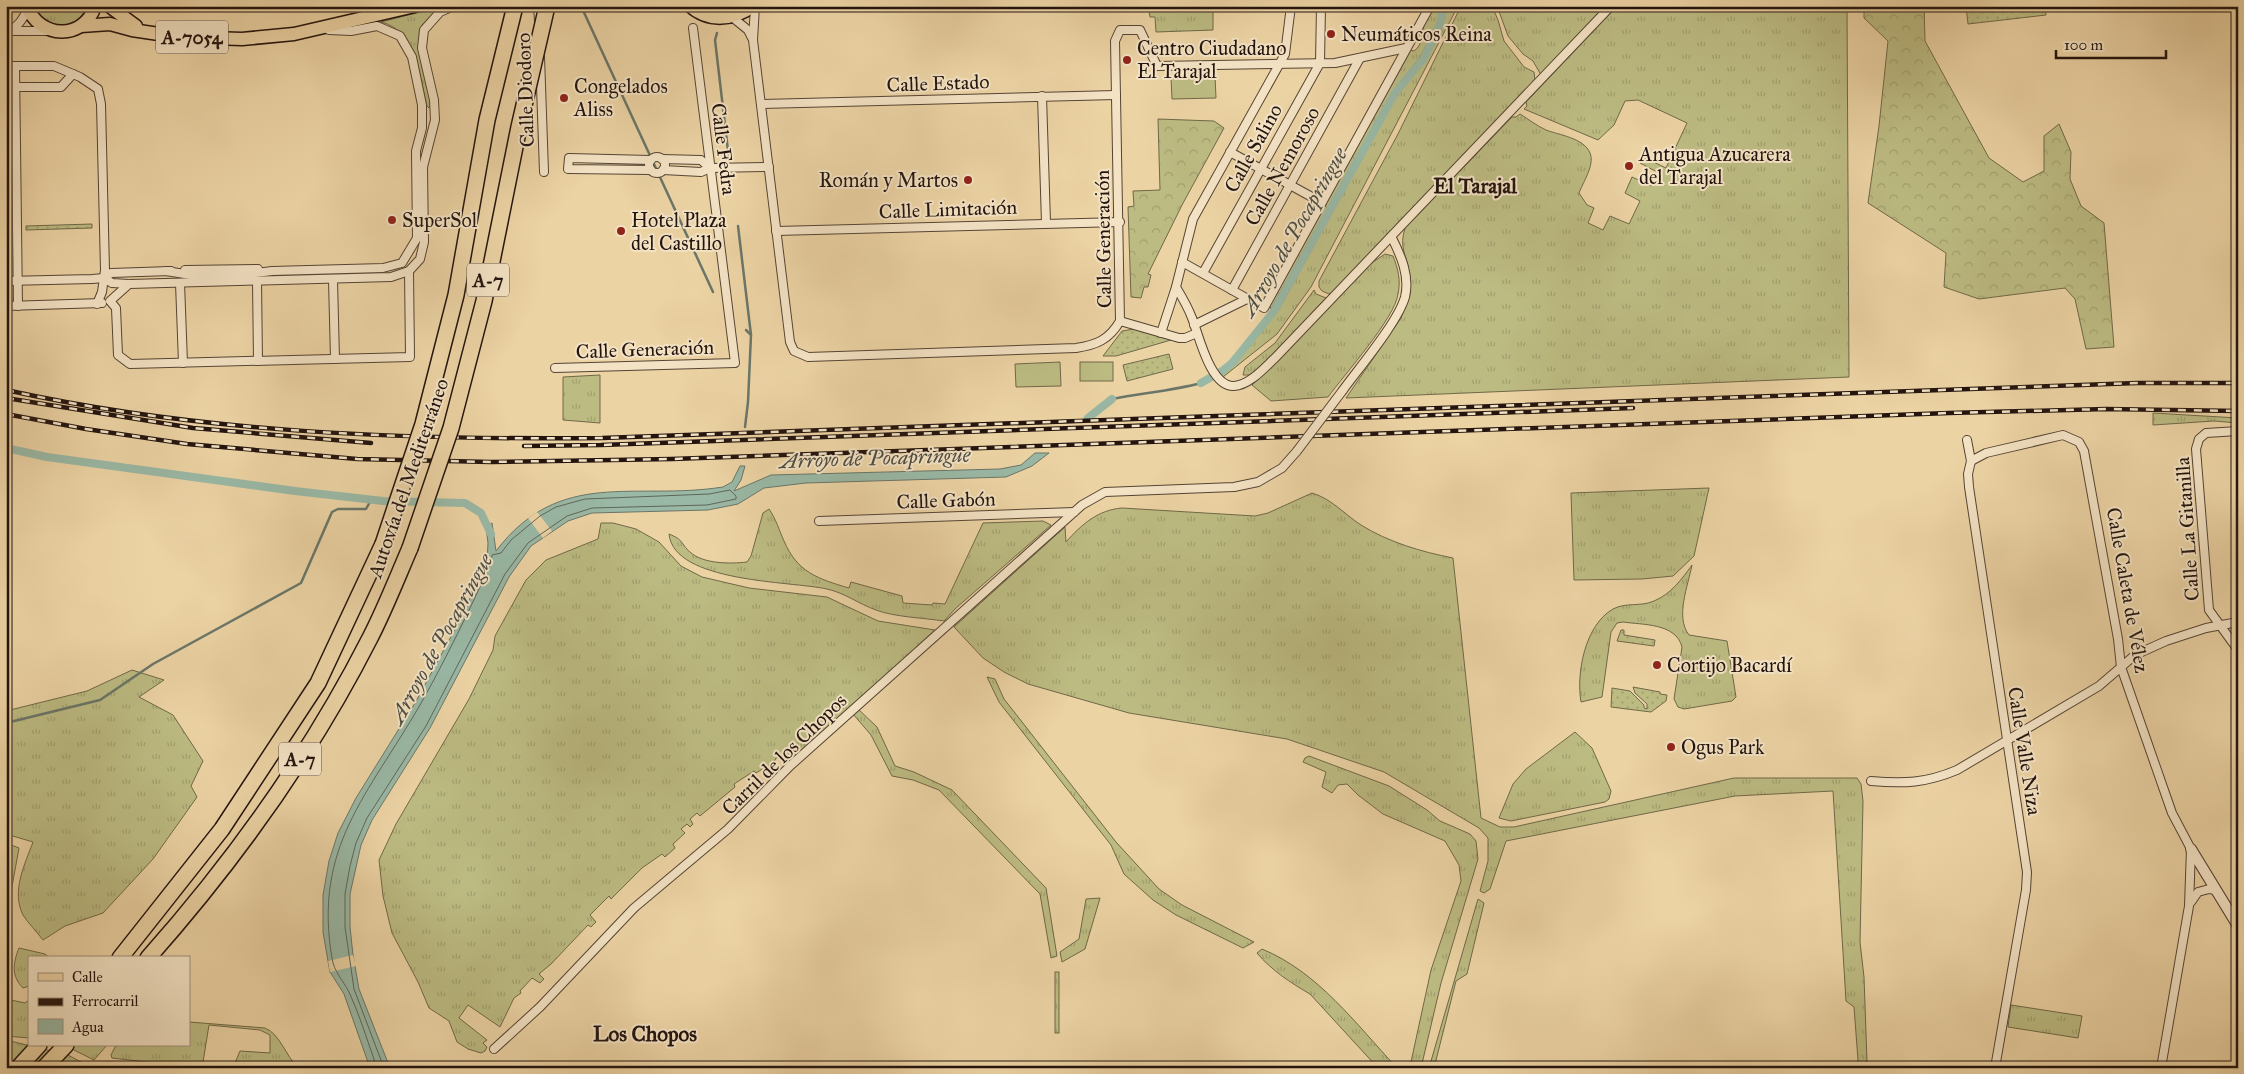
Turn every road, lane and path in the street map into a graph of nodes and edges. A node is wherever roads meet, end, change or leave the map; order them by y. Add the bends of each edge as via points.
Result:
1 (95, 6) edge
2 (109, 6) edge
3 (415, 6) edge
4 (454, 6) edge
5 (515, 6) edge
6 (538, 6) edge
7 (547, 6) edge
8 (690, 6) edge
9 (754, 6) edge
10 (1291, 6) edge
11 (1321, 6) edge
12 (1430, 6) edge
13 (1611, 6) edge
14 (27, 7) edge
15 (732, 17) junction
16 (81, 26) junction
17 (693, 28) dead end
18 (49, 30) junction
19 (142, 30) junction
20 (312, 30) junction
21 (7, 31) edge
22 (753, 40) junction
23 (1406, 48) junction
24 (1360, 58) junction
25 (1281, 63) junction
26 (1320, 63) junction
27 (10, 66) edge
28 (72, 74) junction
29 (15, 87) junction
30 (1116, 95) junction
31 (1042, 96) junction
32 (760, 104) junction
33 (1230, 152) junction
34 (662, 159) junction
35 (651, 160) junction
36 (769, 167) junction
37 (710, 168) junction
38 (1260, 169) junction
39 (651, 170) junction
40 (663, 170) junction
41 (544, 172) dead end
42 (1290, 186) junction
43 (1321, 202) junction
44 (1120, 222) junction
45 (1046, 223) junction
46 (776, 231) junction
47 (1392, 238) junction
48 (1182, 262) junction
49 (409, 271) junction
50 (1203, 274) junction
51 (104, 278) junction
52 (17, 280) junction
53 (333, 280) junction
54 (6, 281) edge
55 (257, 281) junction
56 (180, 283) junction
57 (129, 284) junction
58 (1176, 287) junction
59 (1232, 290) junction
60 (1247, 299) junction
61 (110, 301) junction
62 (97, 304) junction
63 (6, 306) edge
64 (18, 306) junction
65 (1120, 321) junction
66 (1196, 329) junction
67 (1161, 333) junction
68 (794, 351) joint
69 (335, 359) junction
70 (258, 361) junction
71 (183, 362) junction
72 (735, 362) joint
73 (555, 368) dead end
74 (2238, 431) edge
75 (1967, 440) dead end
76 (1971, 461) junction
77 (1074, 512) junction
78 (819, 520) dead end
79 (2238, 622) edge
80 (2219, 624) junction
81 (2238, 650) edge
82 (2121, 667) junction
83 (2008, 740) junction
84 (1871, 781) dead end
85 (2191, 849) junction
86 (2216, 890) junction
87 (2189, 906) junction
88 (2238, 926) edge
89 (152, 953) edge
90 (122, 956) edge
91 (38, 1046) edge
92 (65, 1046) edge
93 (494, 1049) dead end
94 (18, 1068) edge
95 (44, 1068) edge
96 (1994, 1068) edge
97 (2161, 1068) edge

1 - 16 main road via 89,20
2 - 19 main road, A-7054
3 - 20 main road, A-7054
4 - 49 street via 440,12 424,30 422,48 434,100 435,120 424,167 424,242 420,259
5 - 90 highway, Autovía del Mediterráneo / A-7, bridge via 487,120 456,296 424,424 383,544 318,683 222,829
6 - 41 street, Calle Diodoro
7 - 89 highway, Autovía del Mediterráneo / A-7, bridge via 484,301 451,428 410,548 370,638 314,739 246,840
8 - 15 main road via 707,16
9 - 15 main road
9 - 22 street, Calle Fedra
10 - 25 street
11 - 26 street, Calle Salino
12 - 23 street
13 - 47 street
14 - 18 main road via 35,21
14 - 21 street via 16,28
15 - 22 street via 748,30
16 - 18 main road, A-7054 via 70,32
16 - 19 main road, A-7054 via 110,24
17 - 37 street, Calle Fedra
18 - 21 street
19 - 20 main road, A-7054 via 179,37 242,39
20 - 51 street via 377,26 400,36 412,57 422,105 422,128 416,151 417,238 402,263 383,268 272,271 224,277 166,271 111,273
22 - 32 street, Calle Fedra
23 - 24 street
23 - 43 street
24 - 26 street
24 - 42 street, Calle Nemoroso
25 - 26 street
25 - 30 street, Calle Generación via 1157,66 1140,30 1120,30 1115,41
25 - 33 street
26 - 38 street, Calle Salino
27 - 28 street via 54,66
27 - 29 street
28 - 29 street via 61,87
28 - 51 street via 98,90 101,104
29 - 52 street
30 - 31 street, Calle Estado
30 - 44 street, Calle Generación
31 - 32 street, Calle Estado
31 - 45 street
32 - 36 street, Calle Fedra
33 - 38 street
33 - 48 street via 1193,219
34 - 35 street via 656,157
34 - 37 street via 701,160
34 - 40 street
35 - 39 street
35 - 39 street via 568,158 568,169
36 - 37 street
36 - 46 street, Calle Fedra
37 - 40 street via 701,172
37 - 72 street, Calle Fedra
38 - 42 street
38 - 50 street, Calle Salino
39 - 40 street via 657,173
42 - 43 street
42 - 59 street, Calle Nemoroso
43 - 60 street via 1264,308
44 - 45 street, Calle Limitación
44 - 65 street, Calle Generación
45 - 46 street, Calle Limitación
46 - 68 street, Calle Fedra via 790,342
47 - 66 street via 1249,381 1234,386 1217,377
47 - 77 street, Carril de los Chopos, bridge via 1406,274 1405,297 1391,324 1282,468 1258,482 1234,487 1105,492
48 - 50 street
48 - 58 street
49 - 53 street via 391,278
49 - 69 street via 410,358
50 - 59 street
51 - 52 street
51 - 57 street via 112,283
51 - 62 street
52 - 54 street
52 - 64 street
53 - 55 street
53 - 69 street
55 - 56 street
55 - 70 street
56 - 57 street
56 - 71 street
57 - 61 street
58 - 66 street
58 - 67 street
59 - 60 street
60 - 66 street
61 - 62 street
61 - 71 street via 116,308 118,355 130,364
62 - 64 street
63 - 64 street
65 - 67 street
65 - 68 street, Calle Generación via 1113,333 1095,345 1076,348 808,357
66 - 67 street via 1185,338
69 - 70 street
70 - 71 street
72 - 73 street, Calle Generación
74 - 80 street, Calle La Gitanilla via 2206,433 2196,449 2209,610
75 - 76 street, Calle Valle Niza
76 - 82 street, Calle Caleta de Vélez via 1986,454 2063,435 2079,442 2084,450
76 - 83 street, Calle Valle Niza via 1968,487
77 - 78 street, Calle Gabón
77 - 93 street, Carril de los Chopos via 790,766 728,829 634,908 540,1007
79 - 80 street
80 - 81 street
80 - 82 street via 2166,641 2135,655
82 - 83 street via 2099,686
82 - 85 street, Calle Caleta de Vélez via 2172,813
83 - 84 street via 1938,778 1903,784
83 - 96 street, Calle Valle Niza via 2027,872
85 - 86 street, Calle Caleta de Vélez
85 - 87 street
86 - 87 street via 2198,892
86 - 88 street, Calle Caleta de Vélez
87 - 97 street
91 - 94 highway
92 - 95 highway

